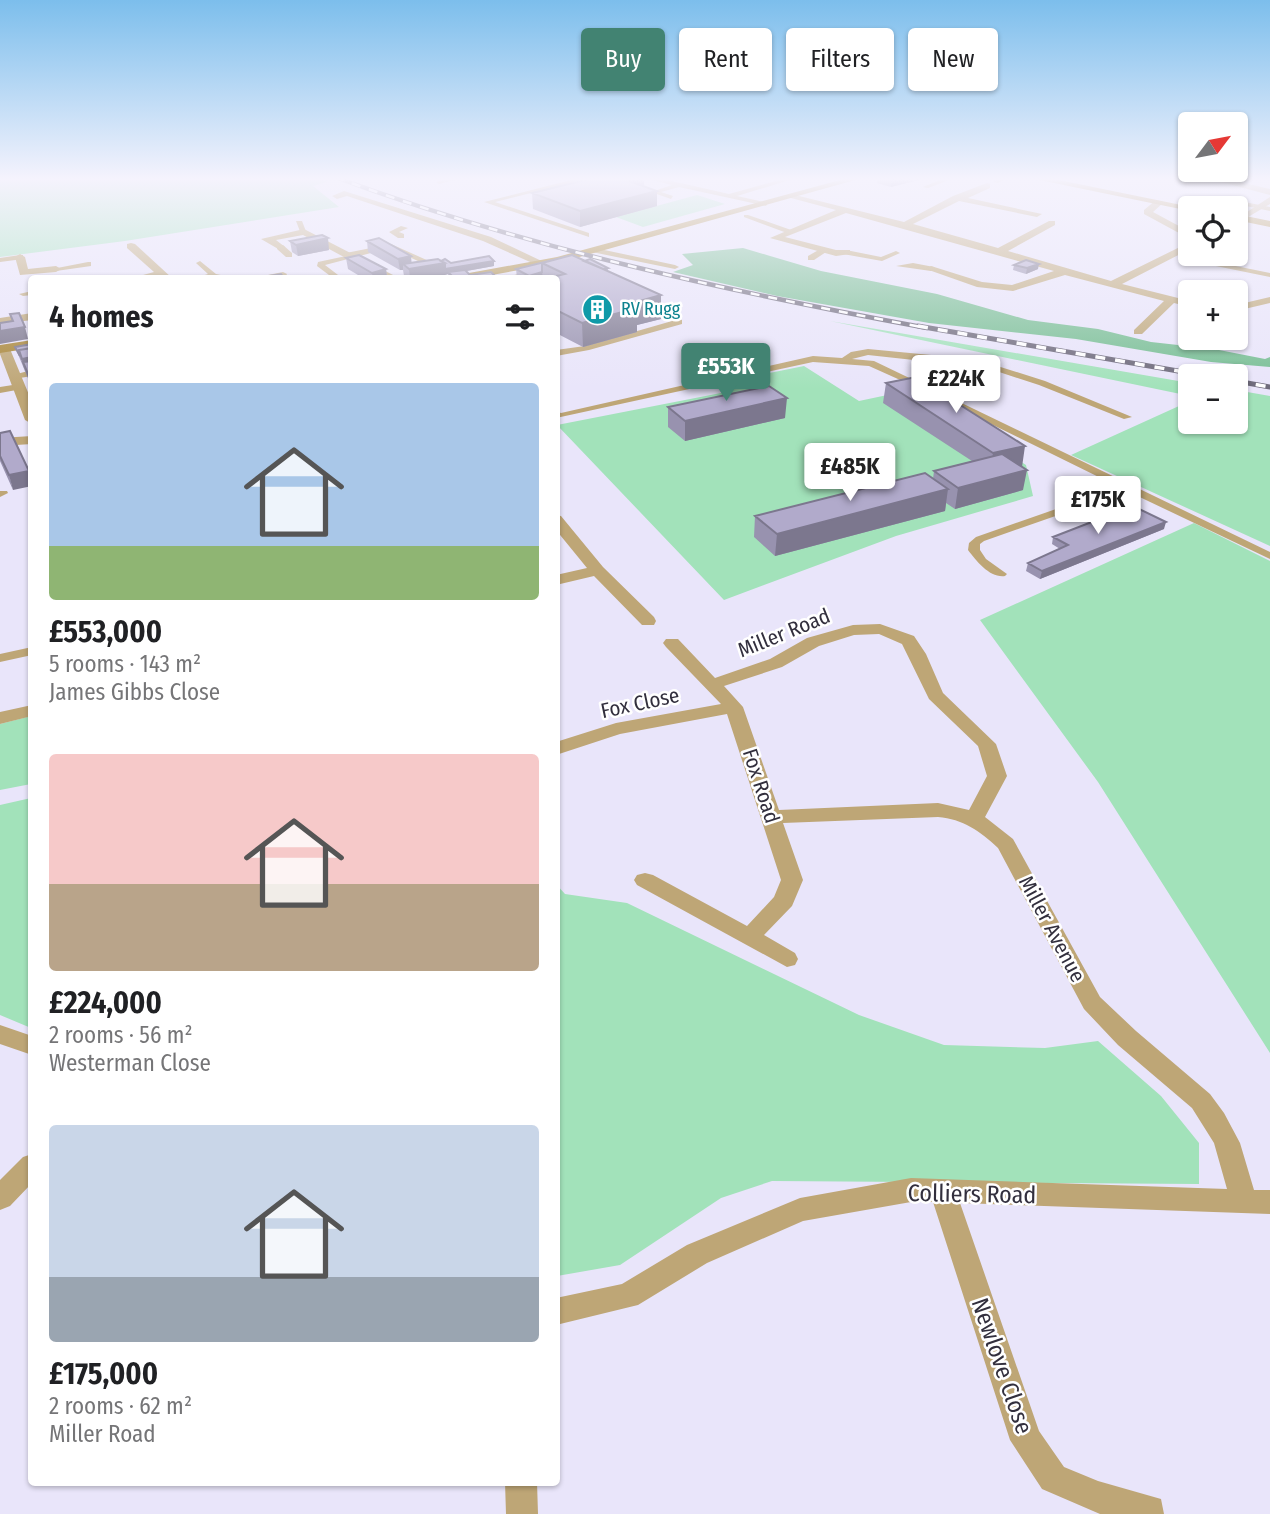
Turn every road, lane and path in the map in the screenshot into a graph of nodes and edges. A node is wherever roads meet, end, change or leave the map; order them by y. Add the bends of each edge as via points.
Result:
1 (280, 247) edge
2 (133, 248) edge
3 (336, 248) edge
4 (384, 248) edge
5 (395, 248) edge
6 (506, 248) edge
7 (604, 248) edge
8 (815, 248) edge
9 (984, 248) edge
10 (1007, 248) edge
11 (595, 250) junction
12 (825, 250) junction
13 (1178, 251) edge
14 (846, 252) joint
15 (999, 252) junction
16 (896, 253) dead end
17 (289, 256) edge
18 (350, 256) junction
19 (20, 257) joint
20 (811, 258) dead end
21 (0, 260) edge
22 (200, 263) dead end
23 (88, 264) dead end
24 (543, 264) junction
25 (436, 266) edge
26 (900, 266) dead end
27 (1228, 266) edge
28 (675, 267) dead end
29 (571, 268) edge
30 (966, 268) dead end
31 (931, 269) joint
32 (1065, 271) junction
33 (51, 272) edge
34 (284, 274) edge
35 (163, 275) edge
36 (213, 275) edge
37 (277, 275) edge
38 (334, 275) edge
39 (385, 275) edge
40 (504, 275) edge
41 (507, 275) edge
42 (948, 275) junction
43 (1270, 275) edge
44 (1112, 285) junction
45 (1002, 287) junction
46 (1012, 298) dead end
47 (1270, 300) edge
48 (1170, 301) junction
49 (1178, 302) edge
50 (1248, 307) edge
51 (28, 317) edge
52 (0, 321) edge
53 (679, 322) dead end
54 (1138, 332) dead end
55 (28, 345) edge
56 (2, 349) edge
57 (560, 353) edge
58 (844, 361) junction
59 (28, 375) edge
60 (16, 382) junction
61 (0, 390) edge
62 (28, 410) edge
63 (560, 416) edge
64 (1128, 417) dead end
65 (28, 440) edge
66 (0, 442) edge
67 (1128, 487) junction
68 (560, 524) edge
69 (1270, 556) edge
70 (597, 570) junction
71 (1001, 574) dead end
72 (560, 579) edge
73 (649, 621) dead end
74 (673, 643) dead end
75 (28, 652) edge
76 (0, 659) edge
77 (714, 684) junction
78 (734, 707) junction
79 (28, 711) edge
80 (0, 718) edge
81 (560, 748) edge
82 (772, 817) junction
83 (975, 818) junction
84 (645, 880) dead end
85 (749, 937) junction
86 (787, 959) dead end
87 (0, 1034) edge
88 (28, 1044) edge
89 (28, 1169) edge
90 (943, 1192) junction
91 (0, 1198) edge
92 (1257, 1202) edge
93 (560, 1311) edge
94 (520, 1486) edge
95 (1149, 1511) dead end
96 (522, 1514) edge

1 - 17 lane
2 - 35 street
3 - 18 street
4 - 18 lane
5 - 25 lane
6 - 24 street
7 - 11 main road
8 - 12 street
9 - 15 street
10 - 15 street
11 - 24 main road
11 - 28 lane
12 - 14 street
12 - 20 lane
13 - 44 street
14 - 16 lane via 882,259
15 - 32 street
18 - 38 lane via 321,264
18 - 39 street
19 - 21 lane
19 - 33 street via 24,273
22 - 36 lane
23 - 33 lane
24 - 40 main road
26 - 31 lane
27 - 43 lane
29 - 41 lane via 564,265
30 - 42 street
31 - 42 street
32 - 44 street
32 - 45 street via 1020,287
34 - 37 lane
42 - 45 street
44 - 48 street
45 - 46 street
47 - 50 street
48 - 49 street
48 - 54 street
51 - 52 street
53 - 57 lane
55 - 56 main road
56 - 60 street
58 - 63 lane via 806,360
58 - 64 lane via 867,352 973,363 1042,383
58 - 67 lane via 880,366
59 - 60 lane
60 - 61 lane
60 - 62 street
65 - 66 street
67 - 69 lane
67 - 71 lane via 980,539 974,550
68 - 70 street
70 - 72 street
70 - 73 street
74 - 77 street, Fox Road
75 - 76 lane
77 - 78 street, Fox Road
77 - 83 street, Miller Road via 853,630 880,629 908,640 935,695 986,744 994,762 997,776
78 - 81 street, Fox Close via 615,729
78 - 82 street, Fox Road
79 - 80 street
82 - 83 street, Miller Avenue via 938,810
82 - 85 street, Fox Road via 792,880 784,901
83 - 92 street, Miller Avenue via 1006,844 1092,1003 1201,1101
84 - 85 street
85 - 86 street
87 - 88 street
89 - 91 street
90 - 92 street, Colliers Road
90 - 93 street, Colliers Road via 911,1190 800,1210 697,1254 628,1296
90 - 95 street, Newlove Close via 1026,1440 1054,1478 1097,1497
94 - 96 street

